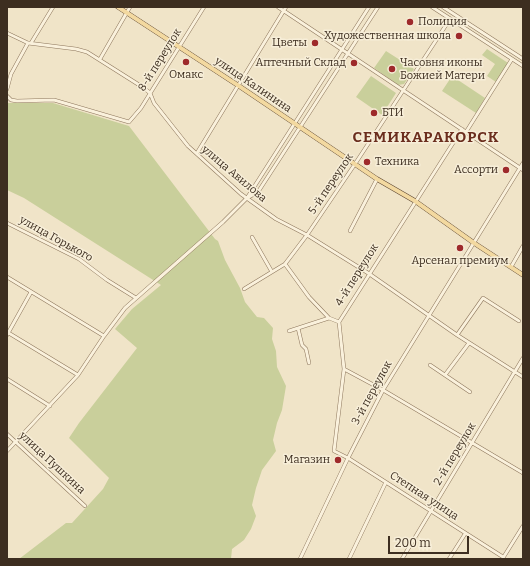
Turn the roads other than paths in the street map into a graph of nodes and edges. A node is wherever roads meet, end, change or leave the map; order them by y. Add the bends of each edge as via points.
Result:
1 (53, 7) edge
2 (118, 7) edge
3 (130, 7) edge
4 (204, 7) edge
5 (278, 7) edge
6 (286, 7) edge
7 (369, 7) edge
8 (378, 7) edge
9 (432, 7) edge
10 (443, 7) edge
11 (284, 11) junction
12 (127, 13) junction
13 (450, 19) junction
14 (7, 33) edge
15 (29, 43) junction
16 (178, 46) junction
17 (342, 49) junction
18 (348, 53) junction
19 (100, 59) junction
20 (512, 59) junction
21 (523, 59) edge
22 (523, 66) edge
23 (239, 86) junction
24 (7, 89) edge
25 (404, 90) junction
26 (150, 93) junction
27 (7, 96) edge
28 (294, 123) junction
29 (300, 127) junction
30 (462, 129) junction
31 (466, 132) junction
32 (197, 154) junction
33 (523, 163) edge
34 (356, 164) junction
35 (522, 169) edge
36 (377, 179) junction
37 (247, 198) junction
38 (415, 201) junction
39 (7, 222) edge
40 (350, 231) dead end
41 (307, 235) junction
42 (252, 237) dead end
43 (474, 243) junction
44 (523, 246) edge
45 (285, 264) junction
46 (510, 266) junction
47 (272, 272) junction
48 (368, 273) junction
49 (523, 275) edge
50 (7, 277) edge
51 (244, 289) dead end
52 (31, 292) junction
53 (136, 298) junction
54 (429, 314) junction
55 (329, 318) junction
56 (519, 321) dead end
57 (339, 322) junction
58 (298, 328) junction
59 (289, 331) dead end
60 (7, 333) edge
61 (457, 335) junction
62 (104, 336) junction
63 (469, 343) junction
64 (523, 358) edge
65 (309, 363) dead end
66 (430, 365) dead end
67 (344, 369) junction
68 (514, 371) junction
69 (445, 374) junction
70 (78, 375) junction
71 (523, 377) edge
72 (7, 379) edge
73 (383, 390) junction
74 (470, 392) dead end
75 (50, 406) junction
76 (7, 434) edge
77 (16, 442) junction
78 (472, 443) junction
79 (7, 451) edge
80 (334, 451) joint
81 (348, 458) junction
82 (523, 473) edge
83 (386, 482) junction
84 (85, 506) dead end
85 (431, 512) junction
86 (523, 526) edge
87 (465, 534) junction
88 (502, 558) edge
89 (300, 559) edge
90 (349, 559) edge
91 (402, 559) edge
92 (449, 559) edge

1 - 15 street
2 - 12 main road, улица Калинина
3 - 12 street
4 - 16 street, 8-й переулок
5 - 11 street
6 - 11 street
7 - 17 street
8 - 18 street
9 - 13 street
10 - 21 street
11 - 17 street
11 - 23 street
12 - 16 main road, улица Калинина
12 - 19 street
13 - 20 street
13 - 25 street, 5-й переулок
14 - 15 street, улица Авилова
15 - 19 street, улица Авилова via 76,49
15 - 24 street via 11,74
16 - 23 main road, улица Калинина
16 - 26 street, 8-й переулок
17 - 18 street
17 - 28 street
18 - 25 street
18 - 29 street
19 - 26 street, улица Авилова
20 - 22 street
20 - 31 street
23 - 28 main road, улица Калинина
23 - 32 street
25 - 30 street
25 - 34 street, 5-й переулок
26 - 27 street, 8-й переулок via 129,122 54,100 17,101
26 - 32 street, улица Авилова via 154,103
28 - 29 main road, улица Калинина
28 - 37 street
29 - 34 main road, улица Калинина
29 - 37 street via 258,192
30 - 31 street
30 - 38 street, 4-й переулок
31 - 35 street
32 - 37 street, улица Авилова
33 - 35 street, 3-й переулок
34 - 36 main road, улица Калинина
34 - 41 street, 5-й переулок
35 - 43 street, 3-й переулок
36 - 38 main road, улица Калинина
36 - 40 street
37 - 41 street, улица Авилова via 276,219
37 - 53 street
38 - 43 main road, улица Калинина
38 - 48 street, 4-й переулок
39 - 53 street, улица Горького via 79,260
41 - 45 street, 5-й переулок
41 - 48 street, улица Авилова
42 - 47 street
43 - 46 main road, улица Калинина
43 - 54 street, 3-й переулок
44 - 46 street
45 - 47 street, 5-й переулок
45 - 55 street via 309,297
46 - 49 main road, улица Калинина
47 - 51 street, 5-й переулок
48 - 54 street, улица Авилова
48 - 57 street, 4-й переулок
50 - 52 street
52 - 60 street
52 - 62 street
53 - 62 street
54 - 61 street, улица Авилова
54 - 73 street, 3-й переулок
55 - 57 street
55 - 58 street
56 - 61 street via 483,298
57 - 67 street, 4-й переулок
58 - 59 street
58 - 65 street
60 - 70 street
61 - 63 street, улица Авилова
62 - 70 street
63 - 68 street, улица Авилова
63 - 69 street
64 - 68 street, 2-й переулок
66 - 69 street
67 - 73 street
67 - 80 street, 4-й переулок
68 - 71 street, улица Авилова
68 - 78 street, 2-й переулок
69 - 74 street
70 - 75 street
72 - 75 street
73 - 78 street
73 - 81 street, 3-й переулок
75 - 77 street
76 - 77 street, улица Пушкина
77 - 79 street
77 - 84 street, улица Пушкина
78 - 82 street
78 - 85 street, 2-й переулок
80 - 81 street, Степная улица
81 - 83 street, Степная улица
81 - 89 street, 3-й переулок
83 - 85 street, Степная улица
83 - 90 street
85 - 87 street, Степная улица
85 - 91 street, 2-й переулок
86 - 88 street
87 - 88 street, Степная улица
87 - 92 street

